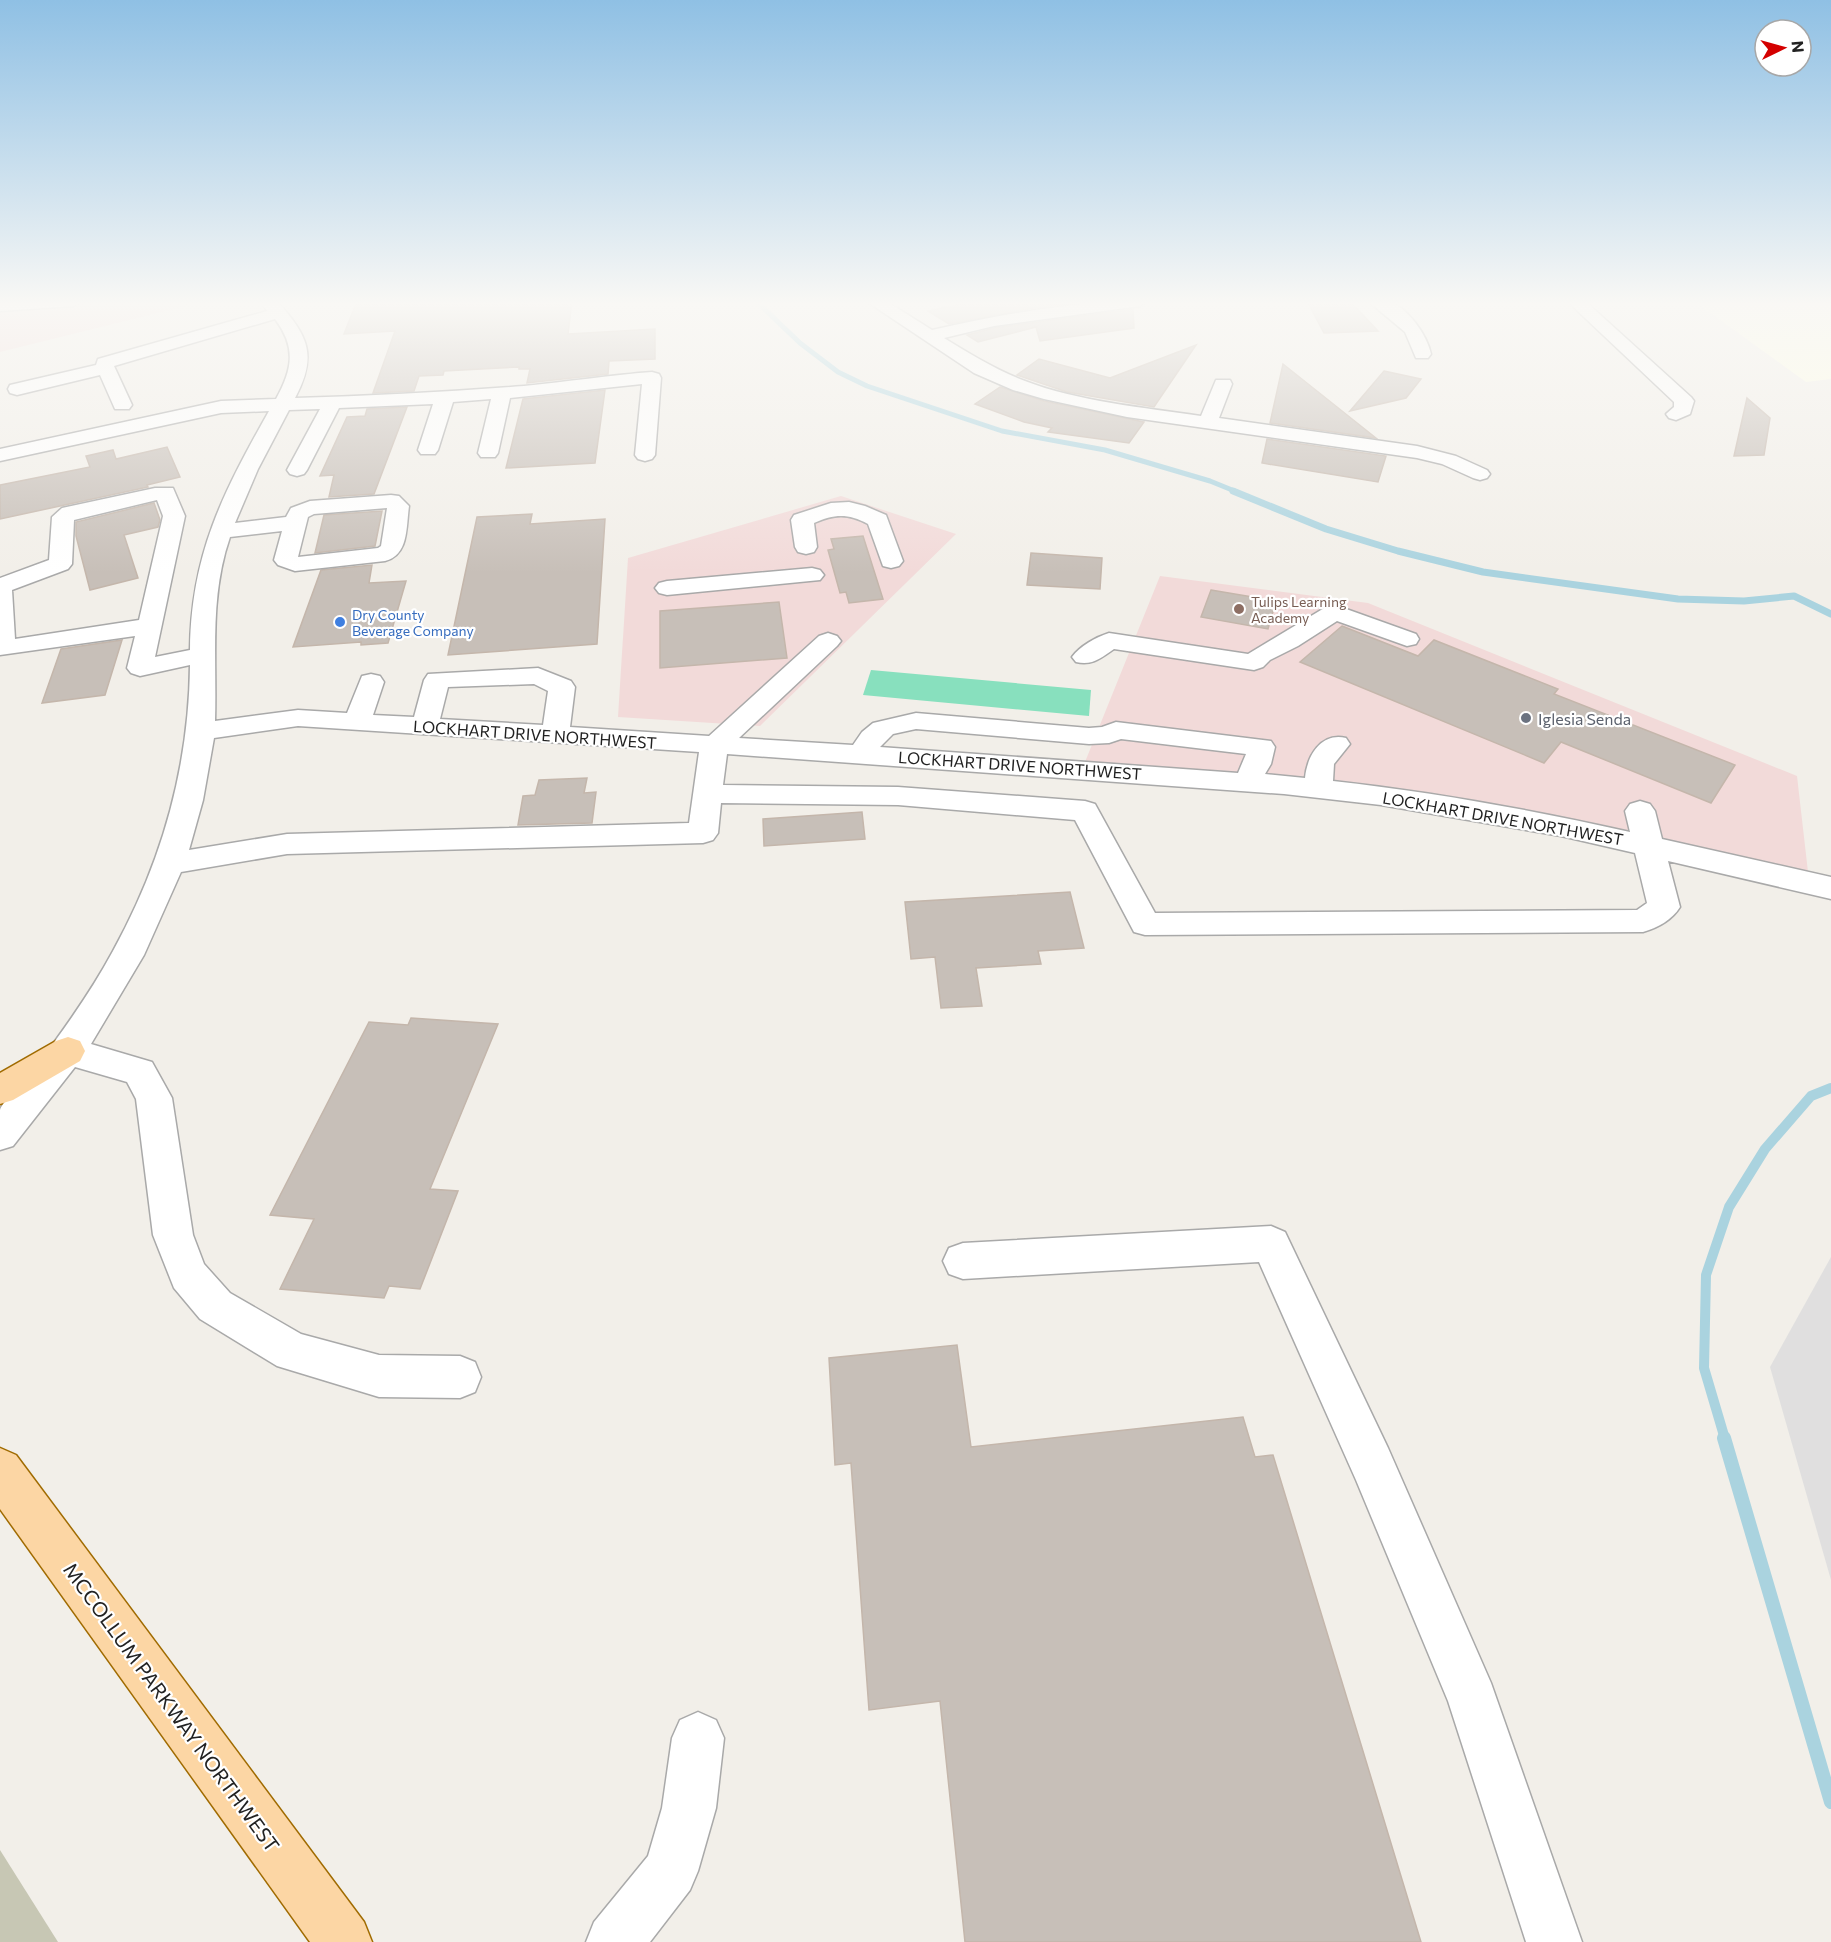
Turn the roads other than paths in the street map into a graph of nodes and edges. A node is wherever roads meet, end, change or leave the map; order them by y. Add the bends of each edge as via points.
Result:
1 (116, 392) edge
2 (289, 392) edge
3 (347, 392) edge
4 (514, 392) edge
5 (651, 392) edge
6 (1038, 392) edge
7 (1220, 392) edge
8 (1674, 392) edge
9 (502, 393) junction
10 (445, 397) junction
11 (339, 402) junction
12 (283, 404) junction
13 (122, 405) dead end
14 (1676, 414) dead end
15 (1208, 422) junction
16 (429, 450) dead end
17 (488, 453) dead end
18 (645, 454) dead end
19 (0, 455) edge
20 (297, 470) dead end
21 (1480, 474) dead end
22 (295, 523) junction
23 (221, 531) junction
24 (806, 548) dead end
25 (891, 561) dead end
26 (812, 575) dead end
27 (1, 587) edge
28 (667, 588) dead end
29 (150, 626) junction
30 (1407, 639) dead end
31 (828, 641) dead end
32 (2, 654) edge
33 (202, 655) junction
34 (1085, 657) dead end
35 (371, 682) dead end
36 (357, 722) junction
37 (424, 726) junction
38 (201, 731) junction
39 (555, 735) junction
40 (1336, 744) dead end
41 (714, 746) junction
42 (862, 754) junction
43 (1247, 781) junction
44 (1318, 788) junction
45 (708, 794) junction
46 (1640, 811) dead end
47 (1650, 844) junction
48 (168, 864) junction
49 (1831, 888) edge
50 (68, 1052) junction
51 (0, 1090) edge
52 (0, 1135) edge
53 (963, 1261) dead end
54 (460, 1377) dead end
55 (0, 1472) edge
56 (698, 1738) dead end
57 (344, 1942) edge
58 (614, 1942) edge
59 (1554, 1942) edge

1 - 13 street
2 - 12 street
3 - 11 street
4 - 9 street
5 - 18 street
6 - 15 street via 1111,408
7 - 15 street
8 - 14 street via 1684,401 1683,410
9 - 10 street
9 - 17 street
10 - 11 street
10 - 16 street
11 - 12 street
11 - 20 street
12 - 19 street via 200,410
12 - 23 street via 238,489
15 - 21 street via 1417,452
22 - 22 street via 286,560 295,564 385,554 392,548 398,506 391,501 310,508 299,513
22 - 23 street
23 - 33 street via 204,594
24 - 25 street via 802,520 826,509 845,507 862,510 878,520
26 - 28 street
27 - 29 street via 60,564 63,518 165,494 174,516
27 - 32 street
29 - 32 street
29 - 33 street via 140,668
30 - 34 street via 1335,612 1254,662 1108,641
31 - 41 street
33 - 38 street
35 - 36 street
36 - 37 street, LOCKHART DRIVE NORTHWEST
36 - 38 street, LOCKHART DRIVE NORTHWEST via 298,718
37 - 39 street, LOCKHART DRIVE NORTHWEST
37 - 39 street via 437,680 538,676 562,687
38 - 48 street via 192,783
39 - 41 street, LOCKHART DRIVE NORTHWEST
40 - 44 street via 1320,762
41 - 42 street, LOCKHART DRIVE NORTHWEST
41 - 45 street
42 - 43 street, LOCKHART DRIVE NORTHWEST
42 - 43 street via 871,736 894,724 916,722 1089,736 1109,735 1116,730 1261,747
43 - 44 street, LOCKHART DRIVE NORTHWEST
44 - 47 street, LOCKHART DRIVE NORTHWEST via 1506,816
45 - 47 street via 898,796 1085,811 1145,924 1643,921 1664,907
45 - 48 street via 703,833 287,844
46 - 47 street
47 - 49 street, LOCKHART DRIVE NORTHWEST
48 - 50 street via 110,988
50 - 51 main road
50 - 52 street
50 - 54 street via 138,1072 154,1098 173,1235 188,1275 215,1306 291,1352 379,1376
53 - 59 street via 1271,1244 1372,1464 1473,1701
55 - 57 main road, MCCOLLUM PARKWAY NORTHWEST
56 - 58 street via 689,1808 671,1872

